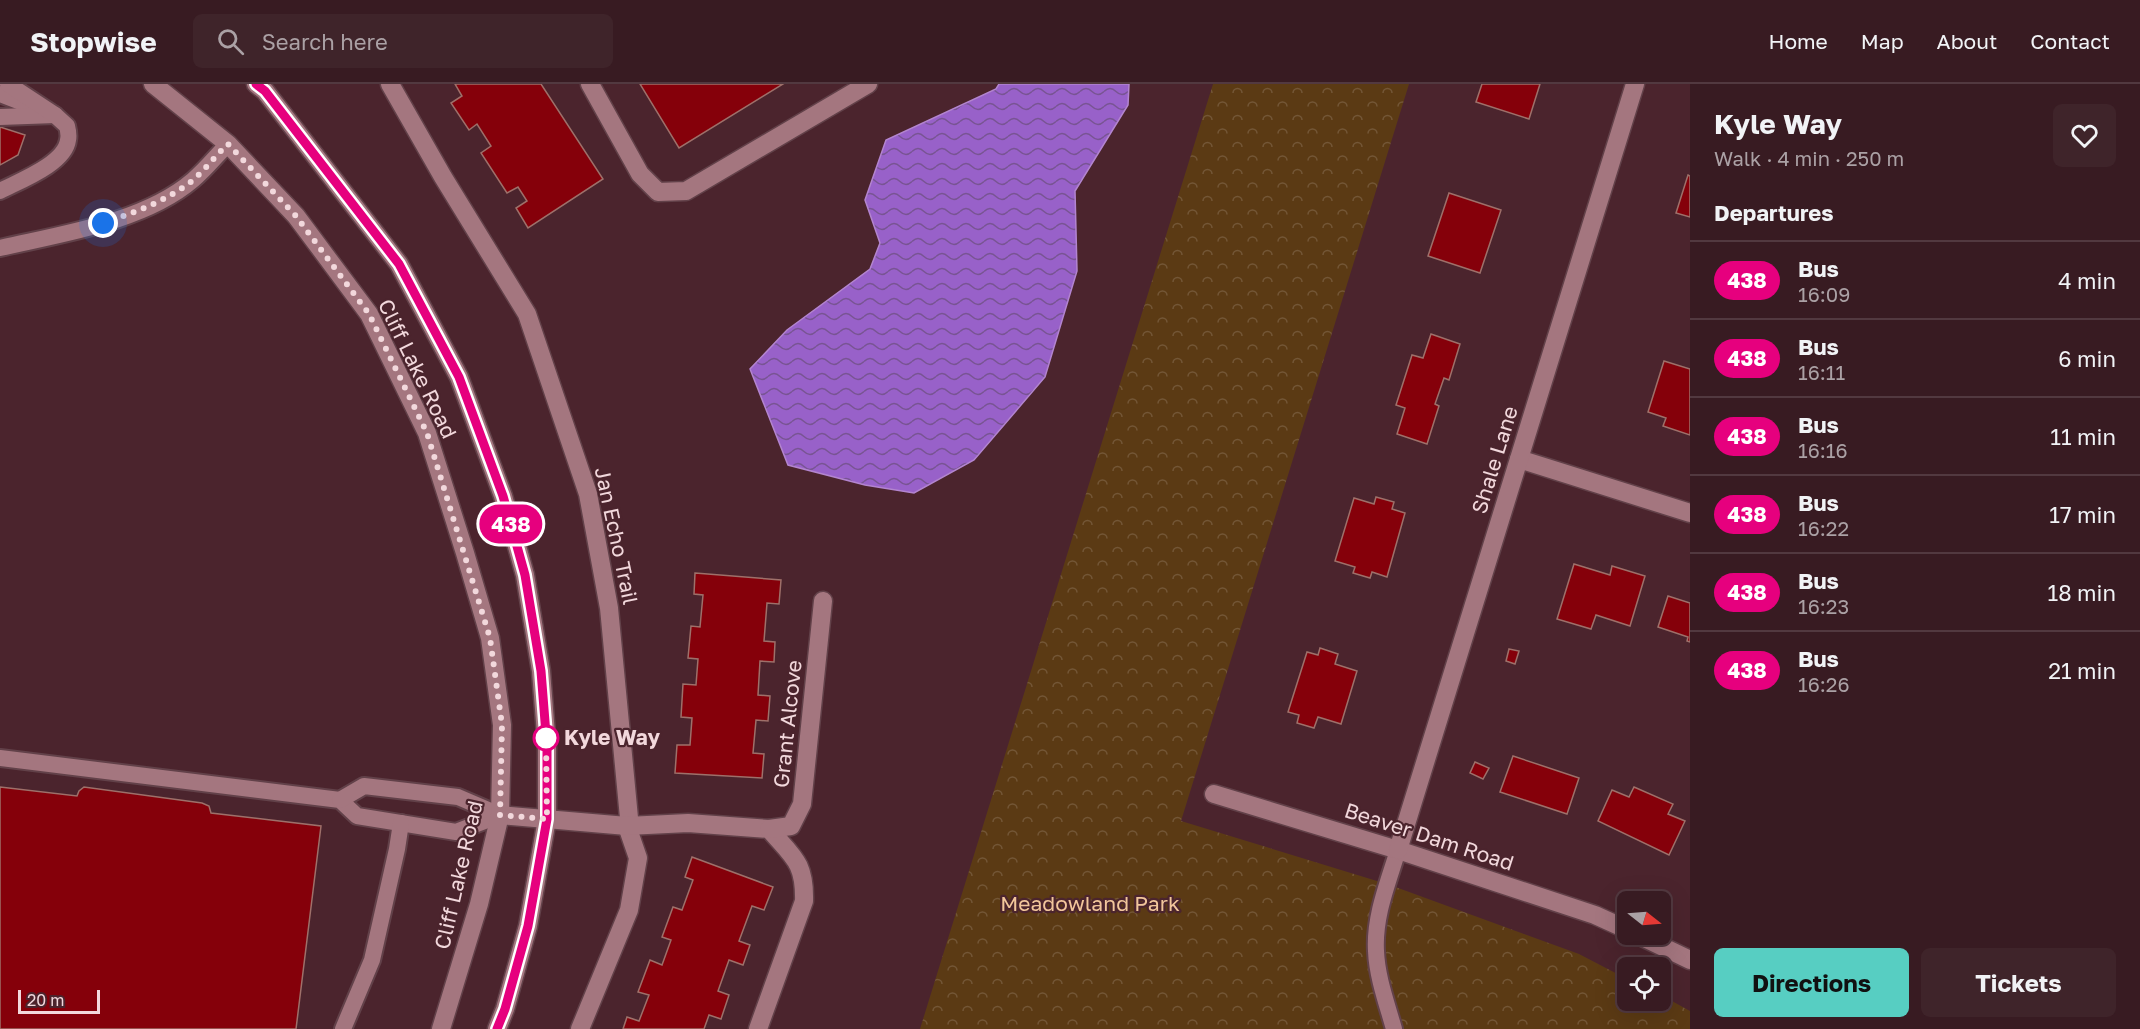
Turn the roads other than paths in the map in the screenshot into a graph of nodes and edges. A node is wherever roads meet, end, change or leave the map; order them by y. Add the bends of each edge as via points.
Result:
1 (8, 84) edge
2 (24, 84) edge
3 (153, 84) edge
4 (256, 84) edge
5 (390, 84) edge
6 (590, 84) edge
7 (867, 84) edge
8 (1635, 84) edge
9 (0, 94) edge
10 (0, 105) edge
11 (55, 115) junction
12 (0, 117) edge
13 (228, 144) junction
14 (0, 191) edge
15 (0, 248) edge
16 (1519, 459) junction
17 (1690, 513) edge
18 (823, 602) dead end
19 (0, 758) edge
20 (1214, 794) dead end
21 (339, 800) junction
22 (500, 815) junction
23 (547, 819) junction
24 (400, 823) junction
25 (627, 826) junction
26 (769, 829) junction
27 (1398, 850) junction
28 (1617, 925) edge
29 (1659, 945) edge
30 (1690, 960) edge
31 (343, 1029) edge
32 (441, 1029) edge
33 (497, 1029) edge
34 (580, 1029) edge
35 (758, 1029) edge
36 (1394, 1029) edge

1 - 11 lane
2 - 11 lane
3 - 13 street, Cliff Lake Road
4 - 23 street, Cliff Lake Road via 399,264 459,377 503,496 525,575 541,671
5 - 25 street, Jan Echo Trail via 527,315 588,494 609,608
6 - 7 street via 640,174 658,192 686,191
8 - 16 street, Shale Lane
9 - 11 lane
10 - 11 lane
11 - 12 lane
11 - 14 lane via 67,126 68,142 61,156
13 - 15 lane via 193,180 136,213 86,229
13 - 22 street, Cliff Lake Road via 296,216 369,314 427,433 490,638 502,725
16 - 17 street
16 - 27 street, Shale Lane
18 - 26 street, Grant Alcove via 802,804 791,826
19 - 21 lane
20 - 27 street, Beaver Dam Road
21 - 22 lane via 364,786 458,797
21 - 24 lane via 357,816
22 - 23 street
22 - 24 lane via 456,832
22 - 32 street, Cliff Lake Road via 479,904
23 - 25 street
23 - 33 street, Cliff Lake Road via 528,926
24 - 31 lane via 372,960
25 - 26 street via 688,823
25 - 34 street, Jan Echo Trail via 638,858 629,910
26 - 35 street via 798,862 804,881 804,901
27 - 28 street, Beaver Dam Road
27 - 36 lane via 1379,913 1376,951
29 - 30 street

